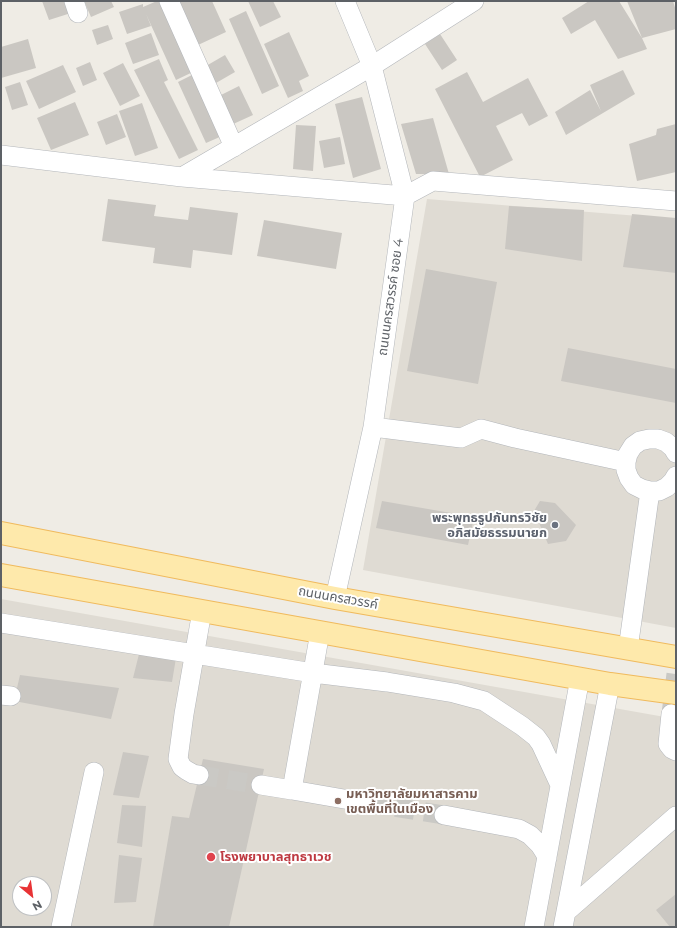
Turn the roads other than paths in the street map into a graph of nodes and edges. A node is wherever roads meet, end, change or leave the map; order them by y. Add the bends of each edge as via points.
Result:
1 (169, 1) edge
2 (345, 1) edge
3 (474, 1) edge
4 (372, 66) junction
5 (234, 147) junction
6 (1, 156) edge
7 (182, 177) junction
8 (405, 196) junction
9 (676, 201) edge
10 (374, 427) junction
11 (676, 453) edge
12 (626, 462) junction
13 (676, 476) edge
14 (650, 491) junction
15 (1, 533) edge
16 (1, 575) edge
17 (335, 598) junction
18 (202, 611) junction
19 (1, 623) edge
20 (320, 632) junction
21 (628, 649) junction
22 (195, 654) junction
23 (676, 657) edge
24 (313, 673) junction
25 (580, 678) junction
26 (610, 684) junction
27 (676, 693) edge
28 (672, 714) tunnel mouth
29 (676, 751) edge
30 (94, 772) dead end
31 (199, 775) tunnel mouth
32 (262, 785) tunnel mouth
33 (560, 785) junction
34 (292, 790) junction
35 (367, 803) tunnel mouth
36 (444, 815) tunnel mouth
37 (676, 816) edge
38 (546, 865) junction
39 (573, 876) junction
40 (565, 920) edge
41 (61, 927) edge
42 (534, 927) edge

1 - 5 street
2 - 4 street, ถนนนครสวรรค์ ซอย 4
3 - 4 street
4 - 5 street
4 - 8 street, ถนนนครสวรรค์ ซอย 4
5 - 7 street
6 - 7 street
7 - 8 street
8 - 9 street via 433,181
8 - 10 street, ถนนนครสวรรค์ ซอย 4
10 - 12 street via 461,438 481,429
10 - 17 street, ถนนนครสวรรค์ ซอย 4
11 - 12 street via 666,442 649,439 633,446
12 - 14 street via 626,470 634,485
13 - 14 street via 667,487
14 - 21 street
15 - 17 main road, ถนนนครสวรรค์
16 - 18 main road
17 - 21 main road, ถนนนครสวรรค์
18 - 20 main road
18 - 22 street
19 - 22 street
20 - 24 street
20 - 25 main road
21 - 23 main road, ถนนนครสวรรค์
22 - 24 street
22 - 31 street via 178,758 182,767
24 - 33 street via 387,682 454,693 484,701 536,737
24 - 34 street
25 - 26 main road
25 - 33 street
26 - 27 main road
26 - 39 street
28 - 29 street via 668,744
30 - 41 street
32 - 34 street
33 - 38 street
34 - 35 street
36 - 38 street via 519,829 540,845 545,853
37 - 40 street
38 - 39 street
38 - 42 street
39 - 40 street

